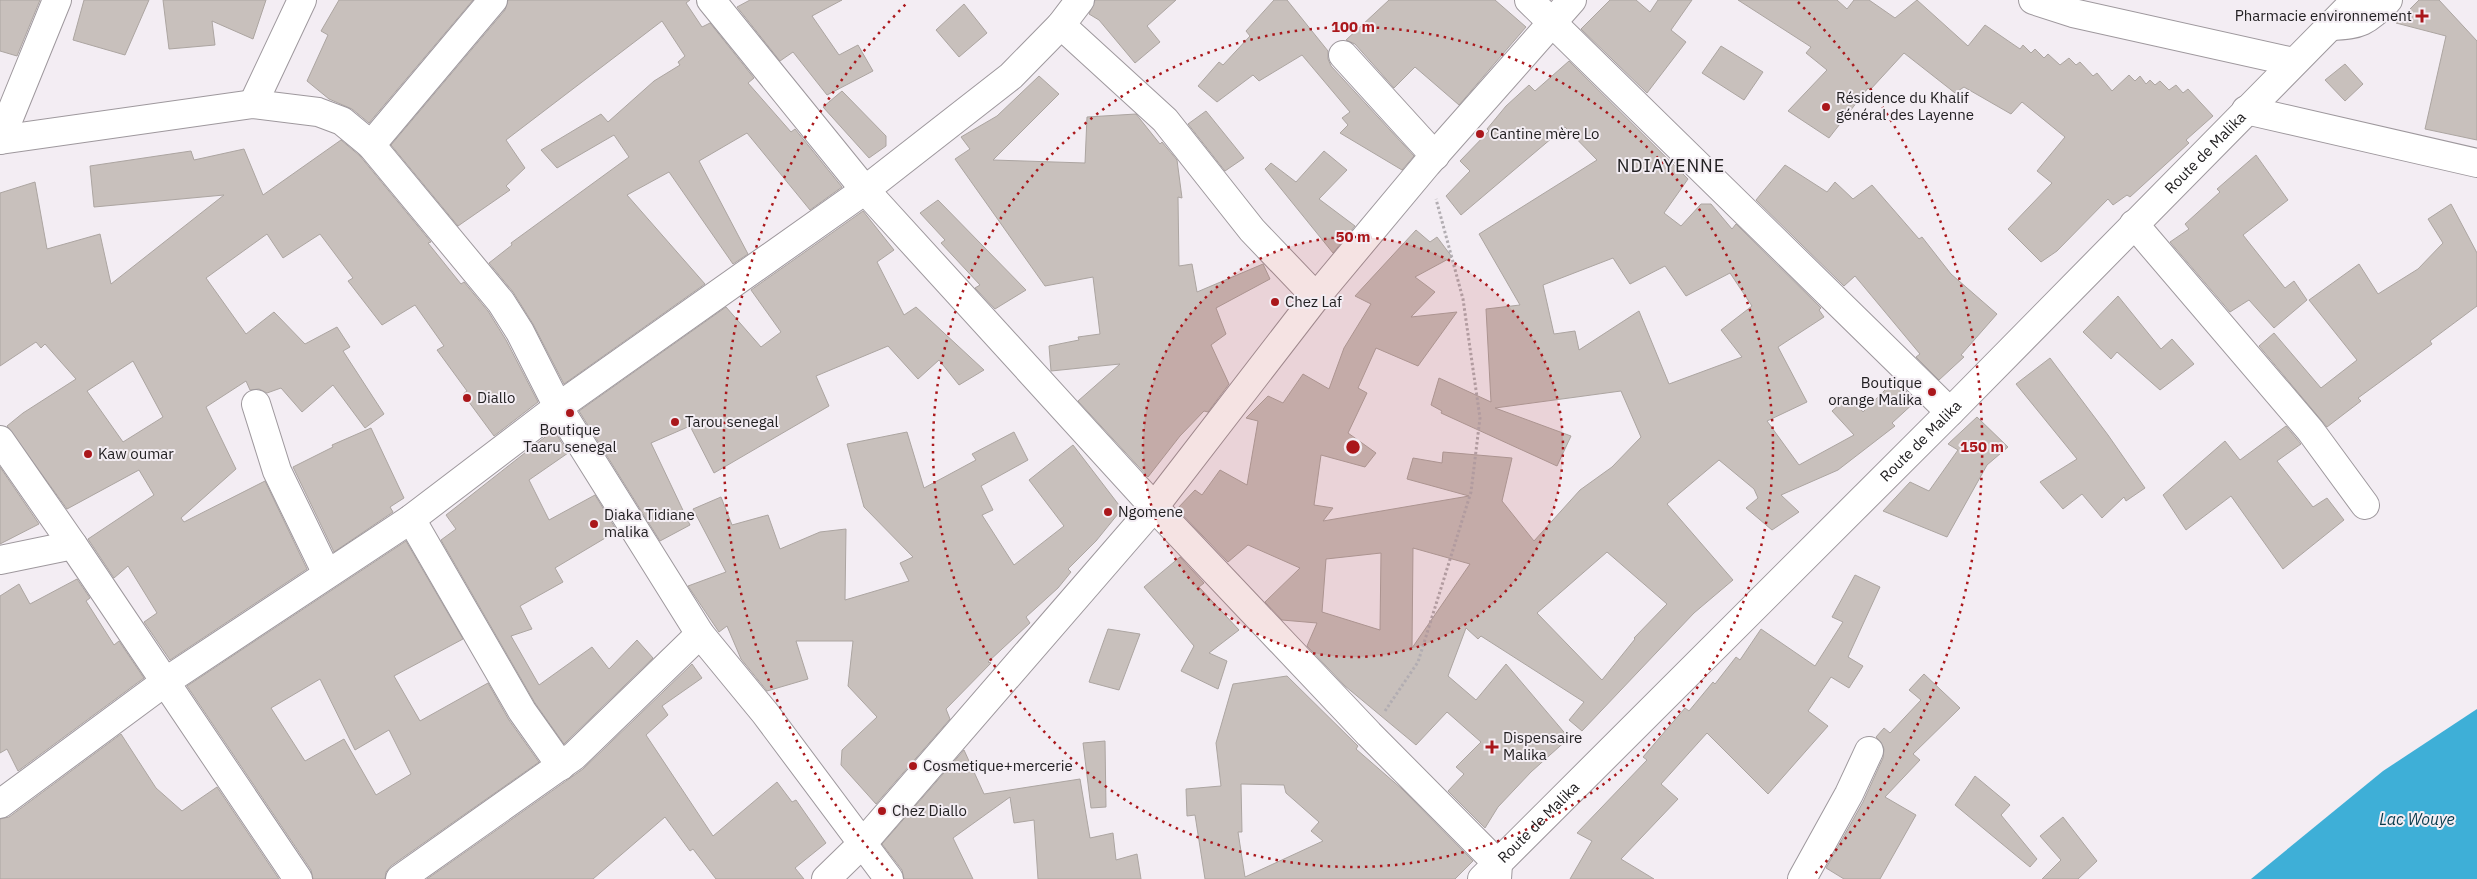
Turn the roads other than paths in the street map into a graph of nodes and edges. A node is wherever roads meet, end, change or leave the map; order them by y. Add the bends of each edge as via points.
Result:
1 (57, 0) edge
2 (302, 0) edge
3 (493, 0) edge
4 (711, 0) edge
5 (1529, 0) edge
6 (1572, 0) edge
7 (2033, 0) edge
8 (2356, 0) edge
9 (2388, 0) edge
10 (1073, 7) edge
11 (1552, 22) junction
12 (2330, 26) junction
13 (1344, 55) dead end
14 (2294, 62) junction
15 (253, 104) junction
16 (2246, 110) junction
17 (0, 140) edge
18 (371, 145) junction
19 (1431, 160) junction
20 (2477, 163) edge
21 (865, 190) junction
22 (2134, 224) junction
23 (1316, 297) junction
24 (256, 404) dead end
25 (558, 407) junction
26 (1950, 412) junction
27 (0, 440) edge
28 (2365, 505) dead end
29 (1154, 506) junction
30 (411, 519) junction
31 (73, 545) junction
32 (0, 560) edge
33 (327, 574) junction
34 (700, 634) junction
35 (165, 682) junction
36 (1869, 751) dead end
37 (560, 766) junction
38 (0, 804) edge
39 (862, 844) junction
40 (1492, 874) edge
41 (298, 879) edge
42 (400, 879) edge
43 (826, 879) edge
44 (889, 879) edge
45 (1802, 879) edge

1 - 17 street
2 - 15 street
3 - 18 street
4 - 21 street
5 - 11 street
6 - 11 street
7 - 14 street via 2072,13
8 - 12 street, Route de Malika
9 - 12 street via 2362,22
10 - 21 street via 1011,76
10 - 23 street via 1252,230
11 - 19 street
11 - 26 street
12 - 14 street, Route de Malika
13 - 19 street
14 - 16 street, Route de Malika
15 - 17 street
15 - 18 street via 318,112 342,121
16 - 20 street
16 - 22 street, Route de Malika
18 - 25 street via 501,302
19 - 23 street
21 - 25 street
21 - 29 street
22 - 26 street, Route de Malika
22 - 28 street via 2310,430
23 - 29 street
24 - 33 street via 277,471
25 - 30 street
25 - 34 street
26 - 40 street, Route de Malika
27 - 31 street
29 - 39 street
29 - 40 street via 1369,734
30 - 33 street
30 - 37 street via 522,711
31 - 32 street
31 - 35 street
33 - 35 street
34 - 37 street via 608,726
34 - 39 street via 765,713
35 - 38 street
35 - 41 street
36 - 45 street
37 - 42 street
39 - 43 street
39 - 44 street

